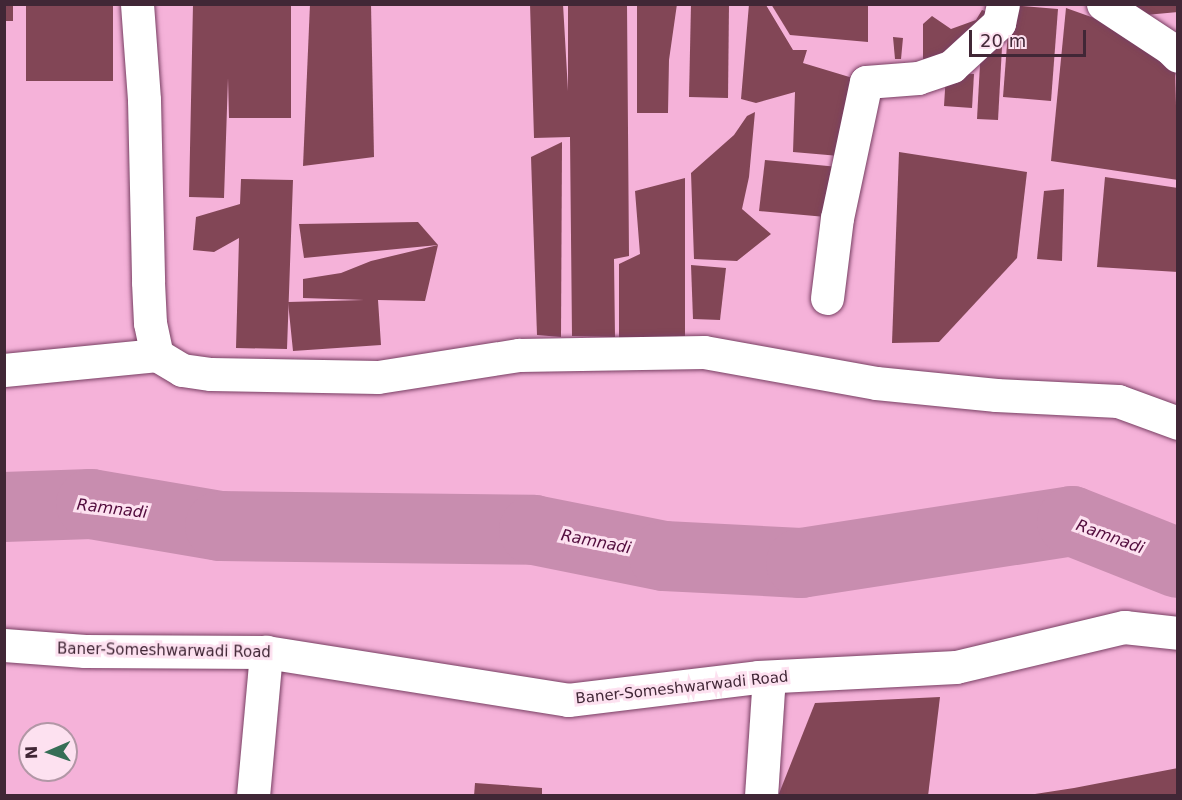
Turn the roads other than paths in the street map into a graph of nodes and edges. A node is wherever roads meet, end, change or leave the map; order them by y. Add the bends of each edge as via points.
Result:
1 (137, 4) edge
2 (1002, 4) edge
3 (1103, 4) edge
4 (1178, 56) edge
5 (827, 298) dead end
6 (157, 355) junction
7 (4, 370) edge
8 (1178, 423) edge
9 (1178, 633) edge
10 (4, 645) edge
11 (266, 652) junction
12 (769, 677) junction
13 (253, 795) edge
14 (761, 795) edge

1 - 6 street via 144,100 150,323
2 - 5 street via 999,23 952,66 918,78 866,82 837,218
3 - 4 street
6 - 7 street
6 - 8 street via 182,370 210,374 378,377 519,355 704,352 876,383 996,395 1118,401
9 - 12 street, Baner-Someshwarwadi Road via 1124,627 956,667
10 - 11 street, Baner-Someshwarwadi Road via 85,651
11 - 12 street, Baner-Someshwarwadi Road via 568,700
11 - 13 street
12 - 14 street

